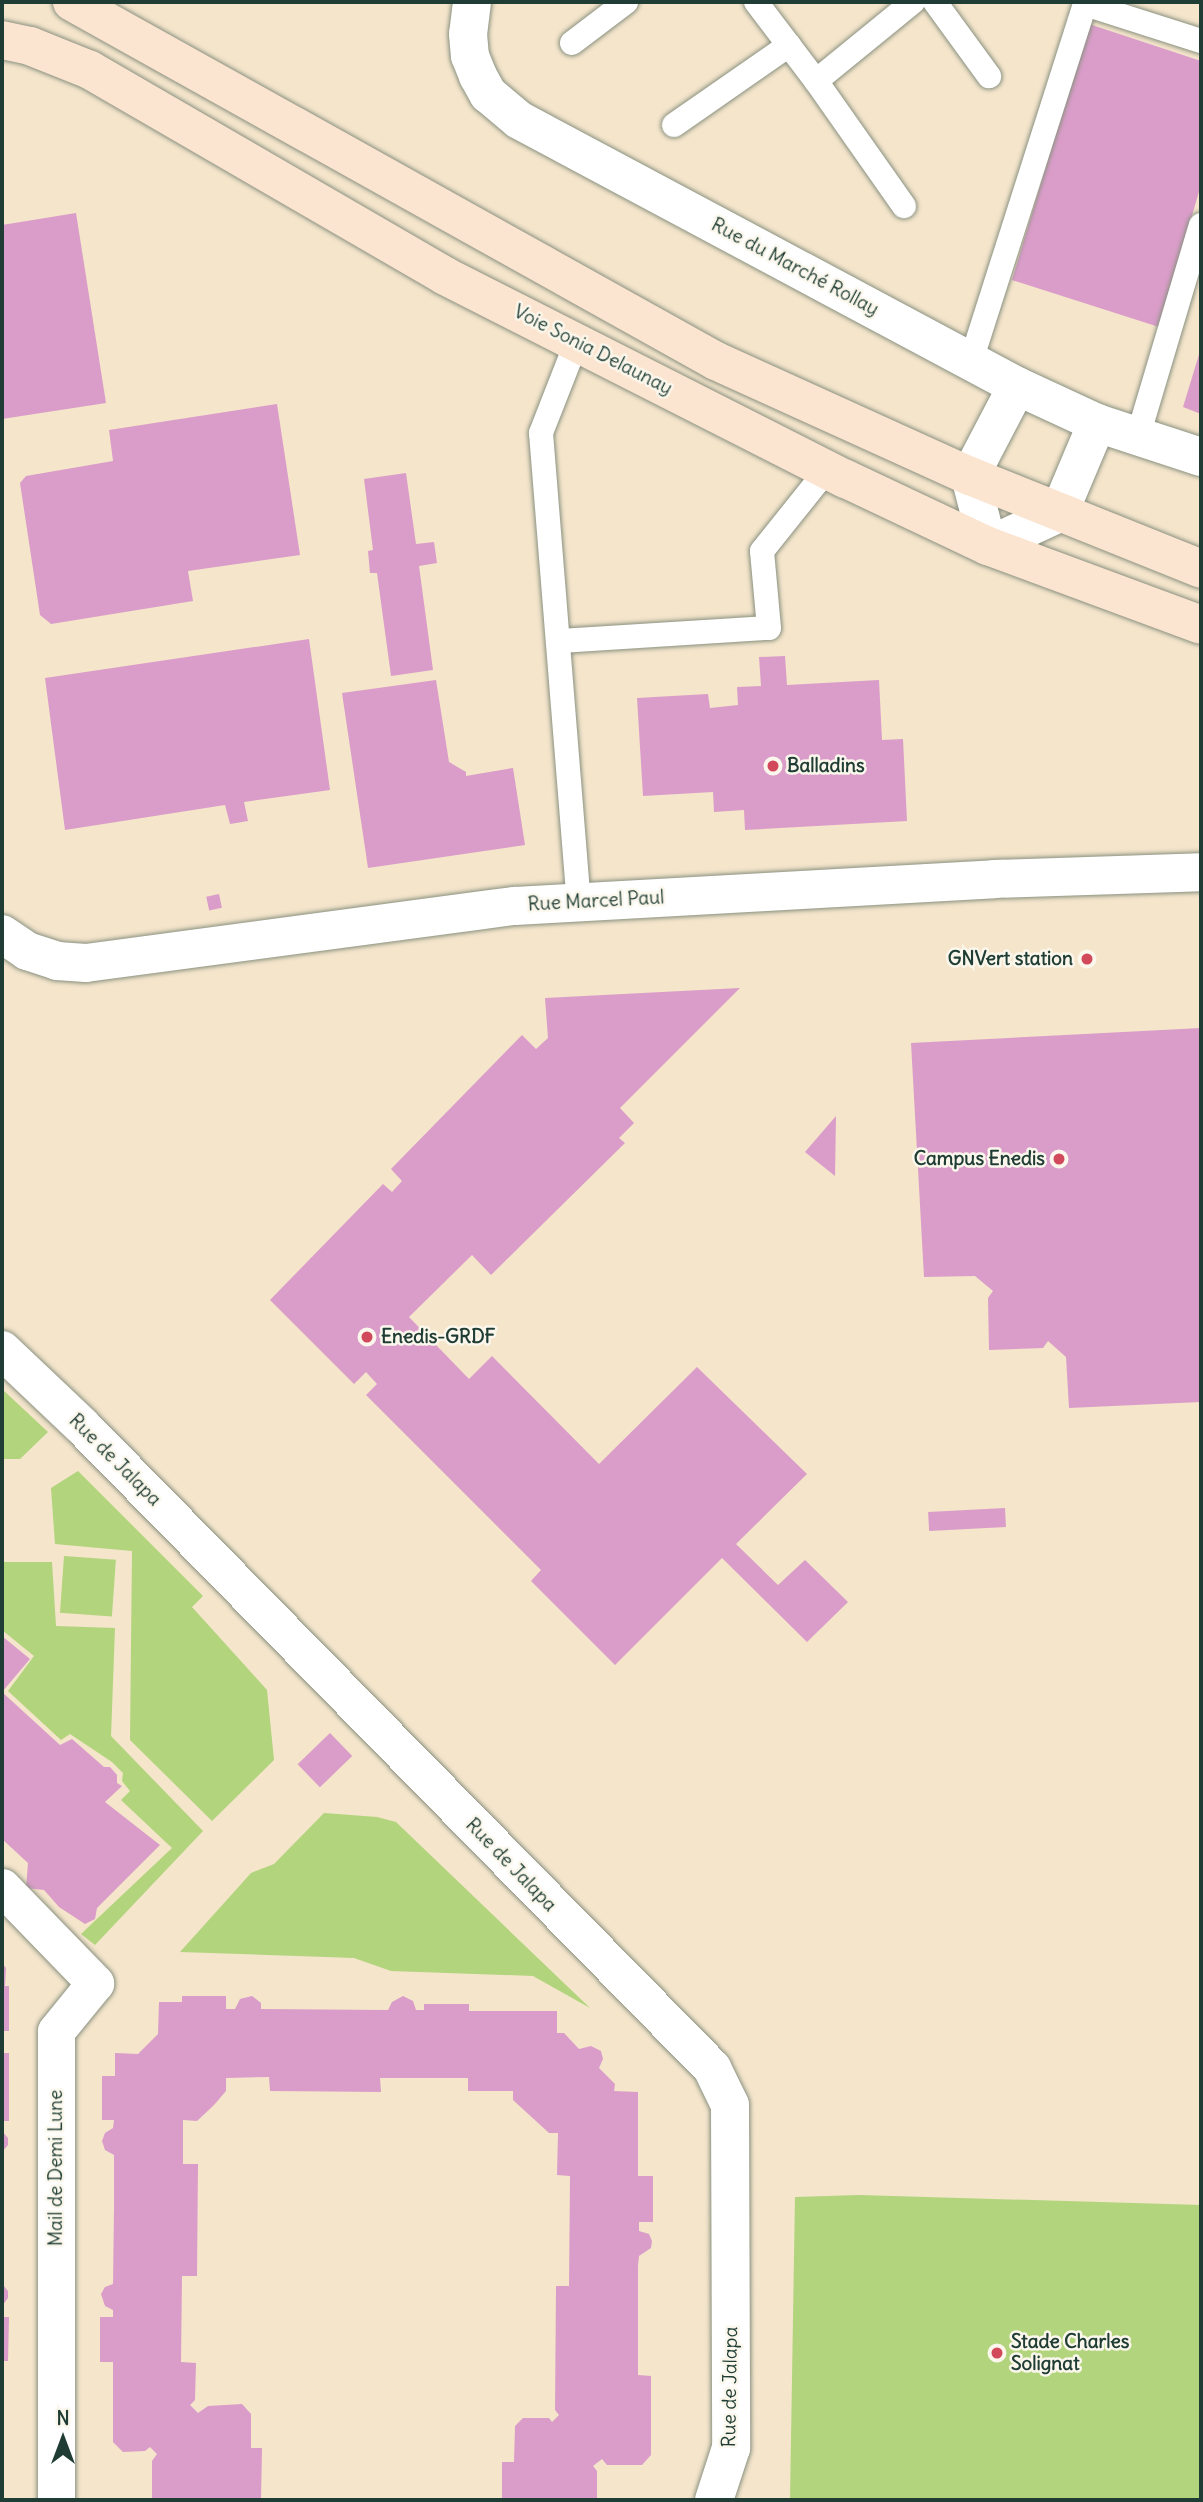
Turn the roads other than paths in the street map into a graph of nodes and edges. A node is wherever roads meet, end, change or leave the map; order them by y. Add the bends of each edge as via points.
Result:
1 (72, 2) edge
2 (472, 2) edge
3 (626, 2) edge
4 (756, 2) edge
5 (913, 2) edge
6 (935, 2) edge
7 (2, 40) edge
8 (1201, 41) edge
9 (572, 43) dead end
10 (789, 45) junction
11 (989, 76) dead end
12 (816, 81) junction
13 (674, 125) dead end
14 (904, 206) dead end
15 (1201, 225) edge
16 (577, 341) junction
17 (971, 362) junction
18 (1017, 386) junction
19 (1097, 423) junction
20 (1138, 436) junction
21 (1201, 457) edge
22 (827, 470) junction
23 (970, 476) junction
24 (1059, 513) junction
25 (988, 546) junction
26 (1201, 569) edge
27 (1201, 625) edge
28 (560, 641) junction
29 (1201, 872) edge
30 (579, 901) junction
31 (2, 934) edge
32 (2, 1350) edge
33 (2, 1887) edge
34 (56, 2500) edge
35 (714, 2500) edge

1 - 23 main road via 716,362
2 - 17 street, Rue du Marché Rollay via 470,56 488,94 503,109
3 - 9 lane
4 - 10 lane
5 - 12 lane
6 - 11 lane
7 - 16 main road, Voie Sonia Delaunay via 90,70 444,275
8 - 17 lane via 1085,4
10 - 12 lane
10 - 13 lane
12 - 14 lane
15 - 20 lane
16 - 22 main road, Voie Sonia Delaunay
16 - 28 lane via 541,433
17 - 18 street, Rue du Marché Rollay
18 - 19 street, Rue du Marché Rollay
18 - 23 street
19 - 20 street, Rue du Marché Rollay
19 - 24 street
20 - 21 street, Rue du Marché Rollay
22 - 25 main road, Voie Sonia Delaunay
22 - 28 lane via 762,551 769,628
23 - 24 main road
23 - 25 street
24 - 25 street
24 - 26 main road
25 - 27 main road, Voie Sonia Delaunay
28 - 30 lane
29 - 30 street, Rue Marcel Paul
30 - 31 street, Rue Marcel Paul via 86,963 57,961 27,951
32 - 35 street, Rue de Jalapa via 81,1424 712,2068 730,2105 731,2448
33 - 34 street, Mail de Demi Lune via 95,1983 56,2031

